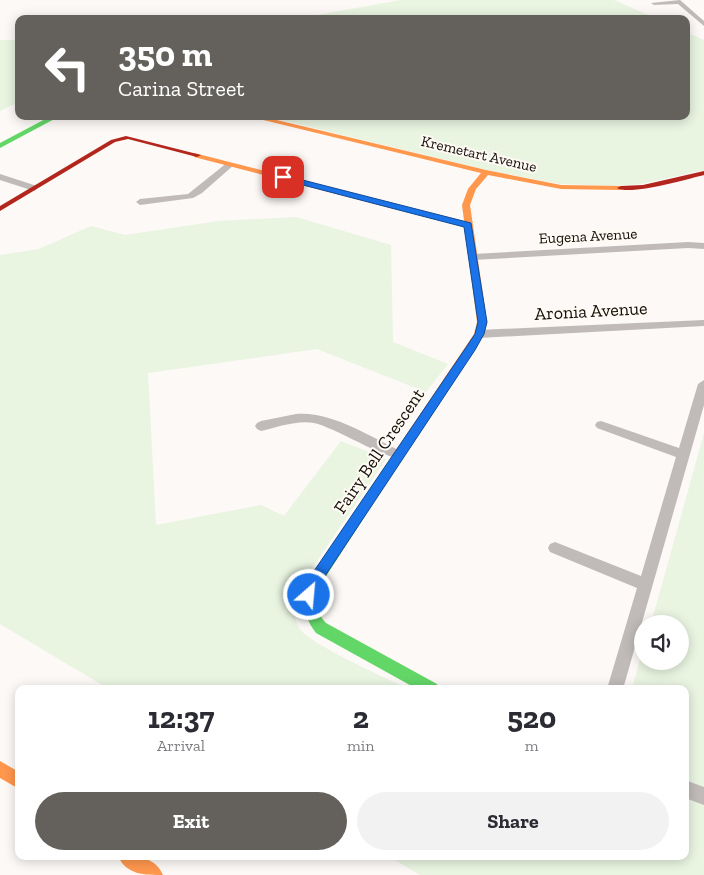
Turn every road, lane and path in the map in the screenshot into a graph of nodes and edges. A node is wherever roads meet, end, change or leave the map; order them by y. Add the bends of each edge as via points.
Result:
1 (678, 1) edge
2 (654, 3) dead end
3 (704, 24) edge
4 (49, 120) edge
5 (267, 120) edge
6 (0, 146) edge
7 (231, 164) junction
8 (486, 172) junction
9 (704, 173) edge
10 (0, 177) edge
11 (34, 188) junction
12 (140, 202) dead end
13 (0, 210) edge
14 (468, 225) junction
15 (704, 246) edge
16 (473, 258) junction
17 (704, 323) edge
18 (480, 334) junction
19 (704, 384) edge
20 (601, 425) dead end
21 (261, 426) dead end
22 (683, 454) junction
23 (398, 455) junction
24 (555, 548) dead end
25 (645, 584) junction
26 (425, 685) edge
27 (616, 685) edge
28 (0, 768) edge
29 (15, 779) edge
30 (689, 790) edge
31 (704, 796) edge
32 (133, 860) edge
33 (154, 875) edge

1 - 2 street
1 - 3 street
4 - 6 street
5 - 8 street, Kremetart Avenue
7 - 11 street via 124,138 113,140
7 - 12 street via 190,196
7 - 14 street
8 - 9 street, Kremetart Avenue via 561,187 598,189 643,186
8 - 14 street via 468,197
10 - 11 street
11 - 13 street
14 - 16 street
15 - 16 street, Eugena Avenue
16 - 18 street via 482,322
17 - 18 street, Aronia Avenue
18 - 23 street, Fairy Bell Crescent
19 - 22 street
20 - 22 street
21 - 23 street via 313,419
22 - 25 street
23 - 26 street, Fairy Bell Crescent via 319,575 309,595 310,610 321,628
24 - 25 street
25 - 27 street
28 - 29 street
30 - 31 street
32 - 33 street

